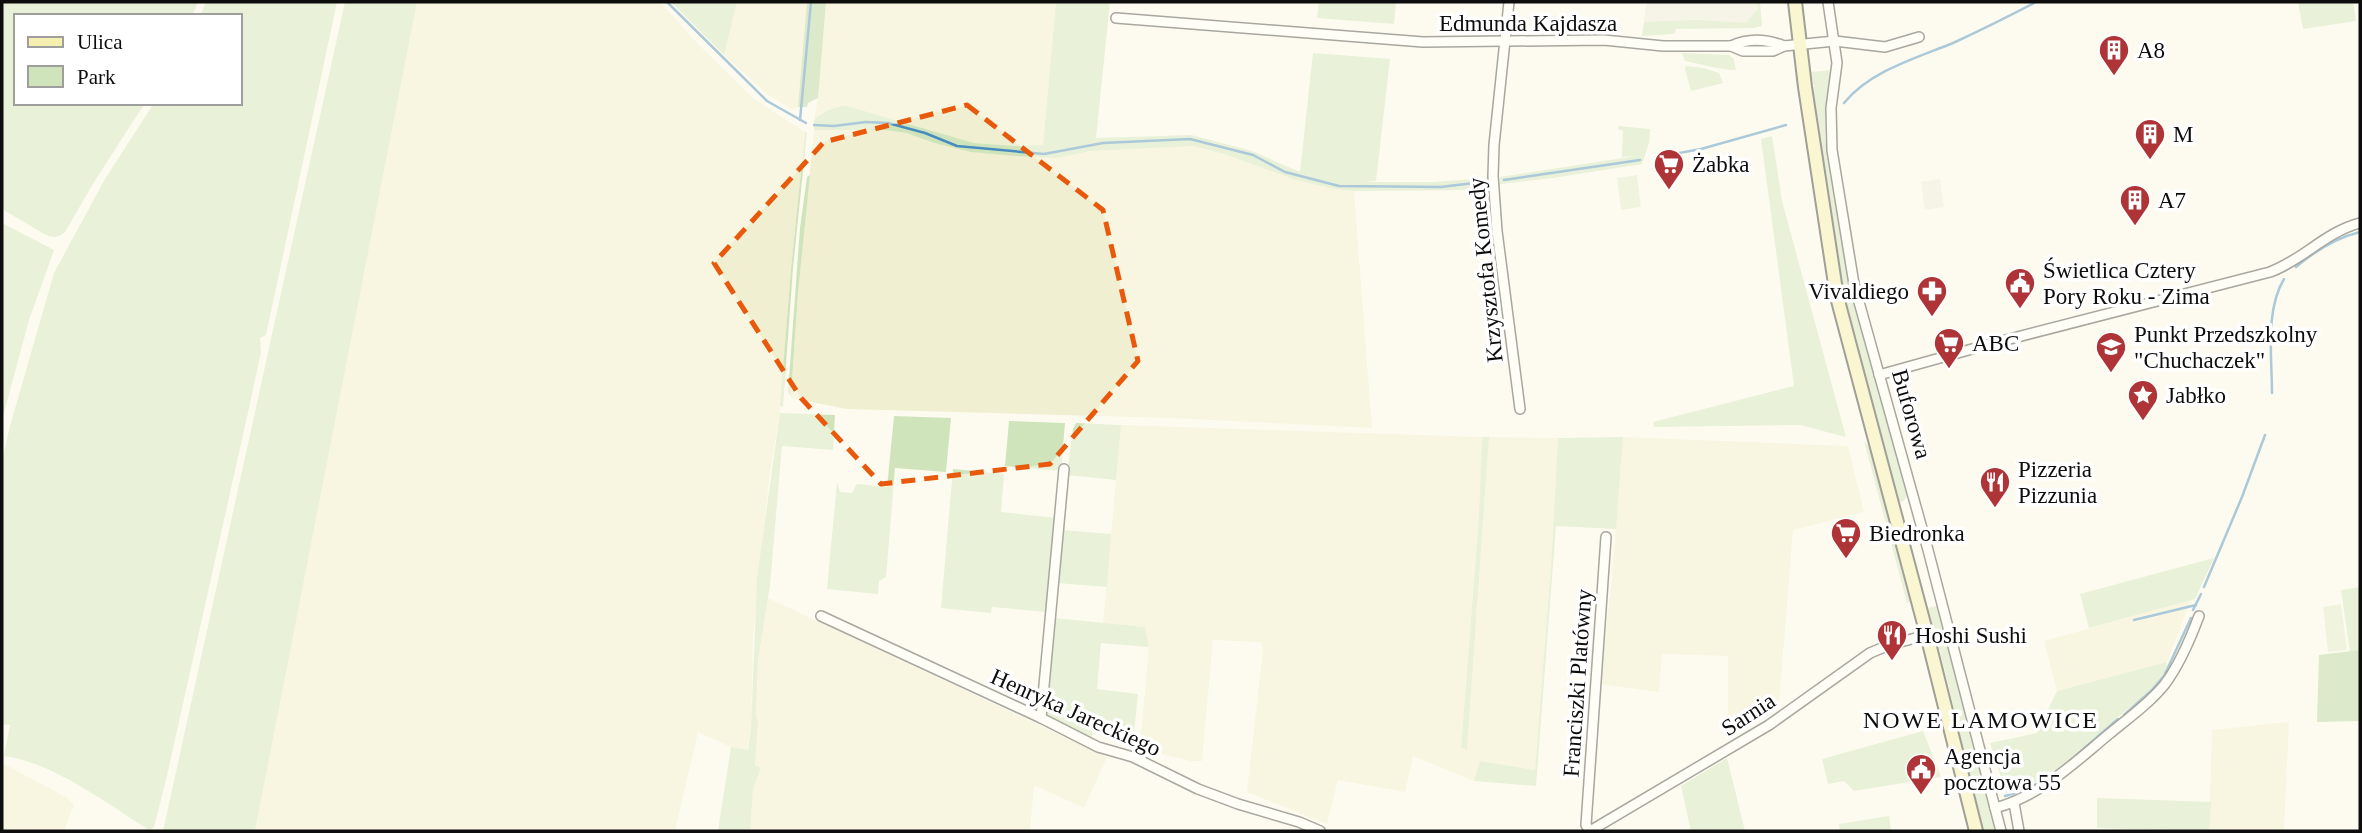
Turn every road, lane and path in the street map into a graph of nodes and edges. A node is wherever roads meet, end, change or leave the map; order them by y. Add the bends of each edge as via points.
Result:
1 (1509, 2) edge
2 (1795, 2) edge
3 (1828, 2) edge
4 (1116, 18) dead end
5 (1919, 37) dead end
6 (1506, 40) junction
7 (1835, 41) junction
8 (1800, 45) junction
9 (2360, 223) edge
10 (1879, 375) junction
11 (1520, 409) dead end
12 (1064, 469) dead end
13 (1606, 537) dead end
14 (821, 616) dead end
15 (2199, 616) dead end
16 (1927, 635) junction
17 (1041, 718) junction
18 (2014, 803) junction
19 (1995, 807) junction
20 (1320, 831) edge
21 (1590, 831) edge
22 (1976, 831) edge
23 (2001, 831) edge
24 (2018, 831) edge

1 - 6 street, Krzysztofa Komedy
2 - 8 main road, Buforowa
3 - 7 street, Buforowa
4 - 6 street, Edmunda Kajdasza via 1423,42
5 - 7 street, Edmunda Kajdasza via 1885,47
6 - 8 street, Edmunda Kajdasza
6 - 11 street, Krzysztofa Komedy via 1493,176
7 - 8 street, Edmunda Kajdasza
7 - 10 street, Buforowa via 1832,150 1854,284
8 - 16 main road, Buforowa via 1837,297
9 - 10 street via 2326,237 2270,272
10 - 19 street, Buforowa
12 - 17 street
13 - 21 street, Franciszki Platówny via 1586,825
14 - 17 street, Henryka Jareckiego
15 - 18 street via 2176,668 2144,706 2063,773
16 - 21 street, Sarnia via 1870,653 1769,725
16 - 22 main road, Buforowa
17 - 20 street, Henryka Jareckiego via 1198,789
18 - 19 street
18 - 24 street
19 - 23 street, Buforowa

